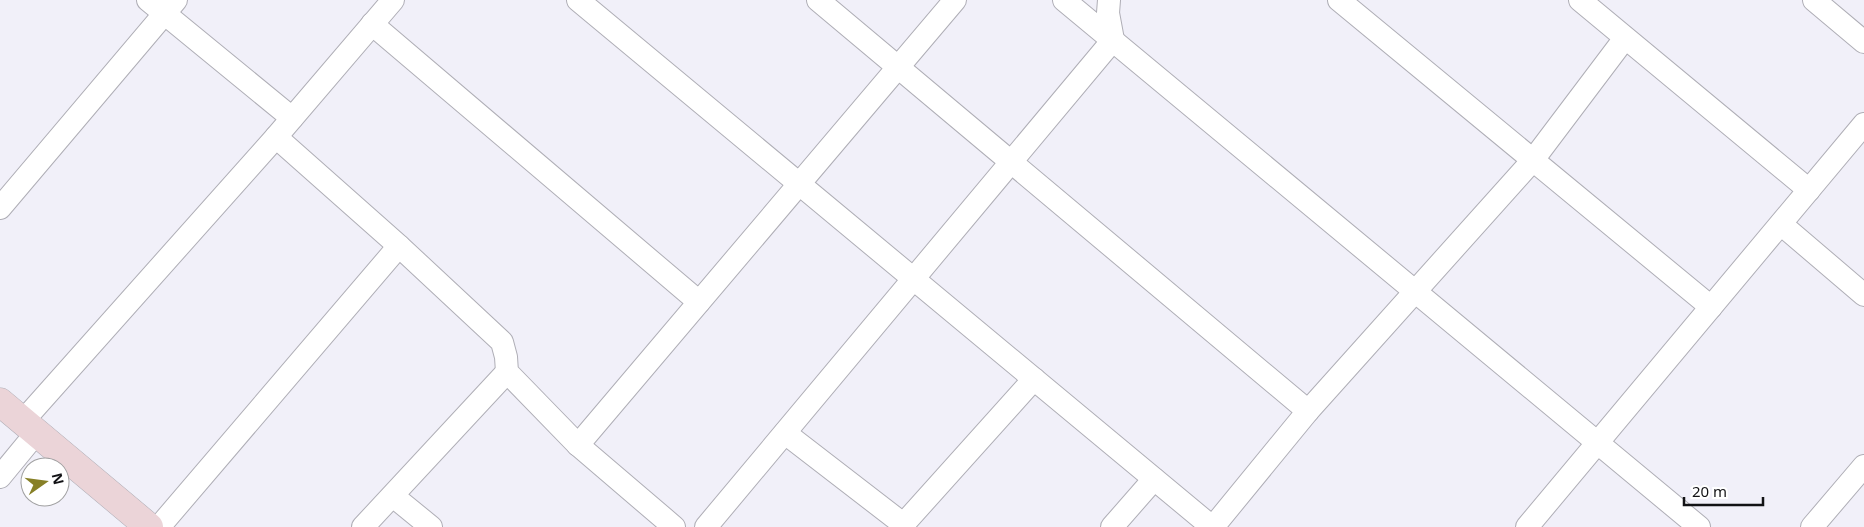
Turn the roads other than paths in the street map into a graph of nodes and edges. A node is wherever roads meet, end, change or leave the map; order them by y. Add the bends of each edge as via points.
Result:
1 (578, 0) edge
2 (818, 0) edge
3 (955, 0) edge
4 (1064, 0) edge
5 (1109, 0) edge
6 (1339, 0) edge
7 (1580, 0) edge
8 (1814, 0) edge
9 (391, 1) edge
10 (163, 5) edge
11 (372, 24) junction
12 (1626, 38) junction
13 (1113, 40) junction
14 (1864, 42) edge
15 (898, 67) junction
16 (292, 118) junction
17 (1864, 124) edge
18 (276, 137) junction
19 (1533, 160) junction
20 (1011, 162) junction
21 (800, 184) junction
22 (1809, 190) junction
23 (0, 208) edge
24 (1780, 224) junction
25 (400, 246) junction
26 (913, 279) junction
27 (1414, 291) junction
28 (1864, 295) edge
29 (699, 302) junction
30 (1711, 307) junction
31 (507, 372) junction
32 (1034, 379) junction
33 (0, 402) edge
34 (1308, 411) junction
35 (30, 426) junction
36 (785, 433) junction
37 (1598, 442) junction
38 (578, 446) junction
39 (10, 450) edge
40 (1864, 466) edge
41 (0, 477) edge
42 (1154, 479) junction
43 (393, 496) junction
44 (902, 526) edge
45 (149, 527) edge
46 (159, 527) edge
47 (363, 527) edge
48 (431, 527) edge
49 (674, 527) edge
50 (706, 527) edge
51 (1112, 527) edge
52 (1212, 527) edge
53 (1527, 527) edge
54 (1699, 527) edge
55 (1812, 527) edge

1 - 21 street
2 - 15 street
3 - 15 street
4 - 13 street
5 - 13 street
6 - 19 street
7 - 12 street
8 - 14 street
9 - 11 street
10 - 16 street
10 - 23 street
11 - 16 street
11 - 29 street
12 - 19 street
12 - 22 street
13 - 20 street
13 - 27 street
15 - 20 street
15 - 21 street
16 - 18 street
17 - 22 street
18 - 25 street
18 - 35 street
19 - 27 street
19 - 30 street
20 - 26 street
20 - 34 street
21 - 26 street
21 - 29 street
22 - 24 street
24 - 28 street
24 - 30 street
25 - 31 street via 502,342
25 - 46 street
26 - 32 street
26 - 36 street
27 - 34 street
27 - 37 street
29 - 38 street
30 - 37 street
31 - 38 street
31 - 43 street
32 - 42 street
32 - 44 street
33 - 35 street
34 - 52 street
35 - 39 street
35 - 45 street
36 - 44 street
36 - 50 street
37 - 53 street
37 - 54 street
38 - 49 street
39 - 41 street
40 - 55 street
42 - 51 street
42 - 52 street
43 - 47 street
43 - 48 street

